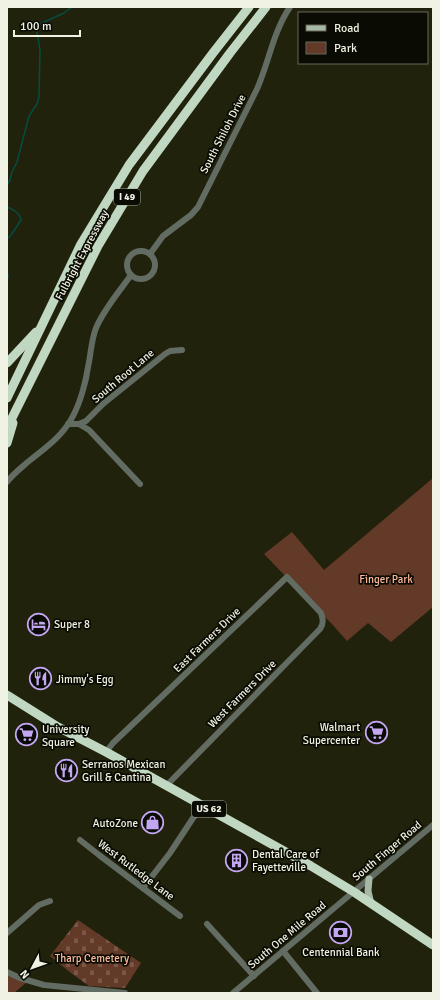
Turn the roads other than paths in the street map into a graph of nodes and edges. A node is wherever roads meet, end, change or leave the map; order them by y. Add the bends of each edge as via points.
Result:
1 (250, 7) edge
2 (266, 7) edge
3 (290, 7) edge
4 (150, 254) junction
5 (131, 275) junction
6 (42, 326) junction
7 (182, 350) dead end
8 (7, 363) edge
9 (7, 398) edge
10 (18, 406) junction
11 (68, 424) junction
12 (79, 424) junction
13 (7, 428) edge
14 (7, 443) edge
15 (7, 482) edge
16 (140, 484) dead end
17 (321, 613) joint
18 (7, 695) edge
19 (106, 752) junction
20 (166, 786) junction
21 (200, 804) junction
22 (433, 825) edge
23 (80, 840) dead end
24 (369, 879) junction
25 (143, 888) junction
26 (354, 892) junction
27 (50, 901) dead end
28 (371, 904) junction
29 (180, 916) dead end
30 (207, 924) dead end
31 (7, 933) edge
32 (433, 945) edge
33 (282, 951) junction
34 (7, 972) edge
35 (254, 976) junction
36 (64, 990) edge
37 (125, 993) edge
38 (233, 993) edge
39 (317, 993) edge

1 - 6 highway, Fulbright Expressway / I 49 via 129,165 81,244
2 - 10 highway, Fulbright Expressway / I 49 via 143,172 98,246
3 - 4 street, South Shiloh Drive via 277,32 257,89 198,207 163,236
4 - 5 street via 137,251 129,256 127,270
4 - 5 street via 155,262 151,276 137,279
5 - 11 street via 96,329 85,380
6 - 8 highway
6 - 9 highway, Fulbright Expressway / I 49
7 - 12 street, South Root Lane via 165,354 86,421
10 - 13 highway, Fulbright Expressway / I 49
10 - 14 highway
11 - 12 street
11 - 15 street via 58,437
12 - 16 street via 89,430
17 - 19 street, East Farmers Drive via 287,577
17 - 20 street, West Farmers Drive via 323,625 320,629
18 - 19 highway, US 62 via 58,727
19 - 20 highway, US 62
20 - 21 highway, US 62
21 - 25 street via 172,850
21 - 26 highway, US 62
22 - 24 street, South Finger Road
23 - 25 street, West Rutledge Lane
24 - 26 street, South Finger Road
24 - 28 main road
25 - 29 street, West Rutledge Lane
26 - 28 highway, US 62
26 - 33 street, South One Mile Road
27 - 31 street via 39,905
28 - 32 highway, US 62
30 - 35 street
33 - 35 street, South One Mile Road
33 - 39 street
34 - 36 street via 32,982
35 - 38 street, South One Mile Road
36 - 37 street

